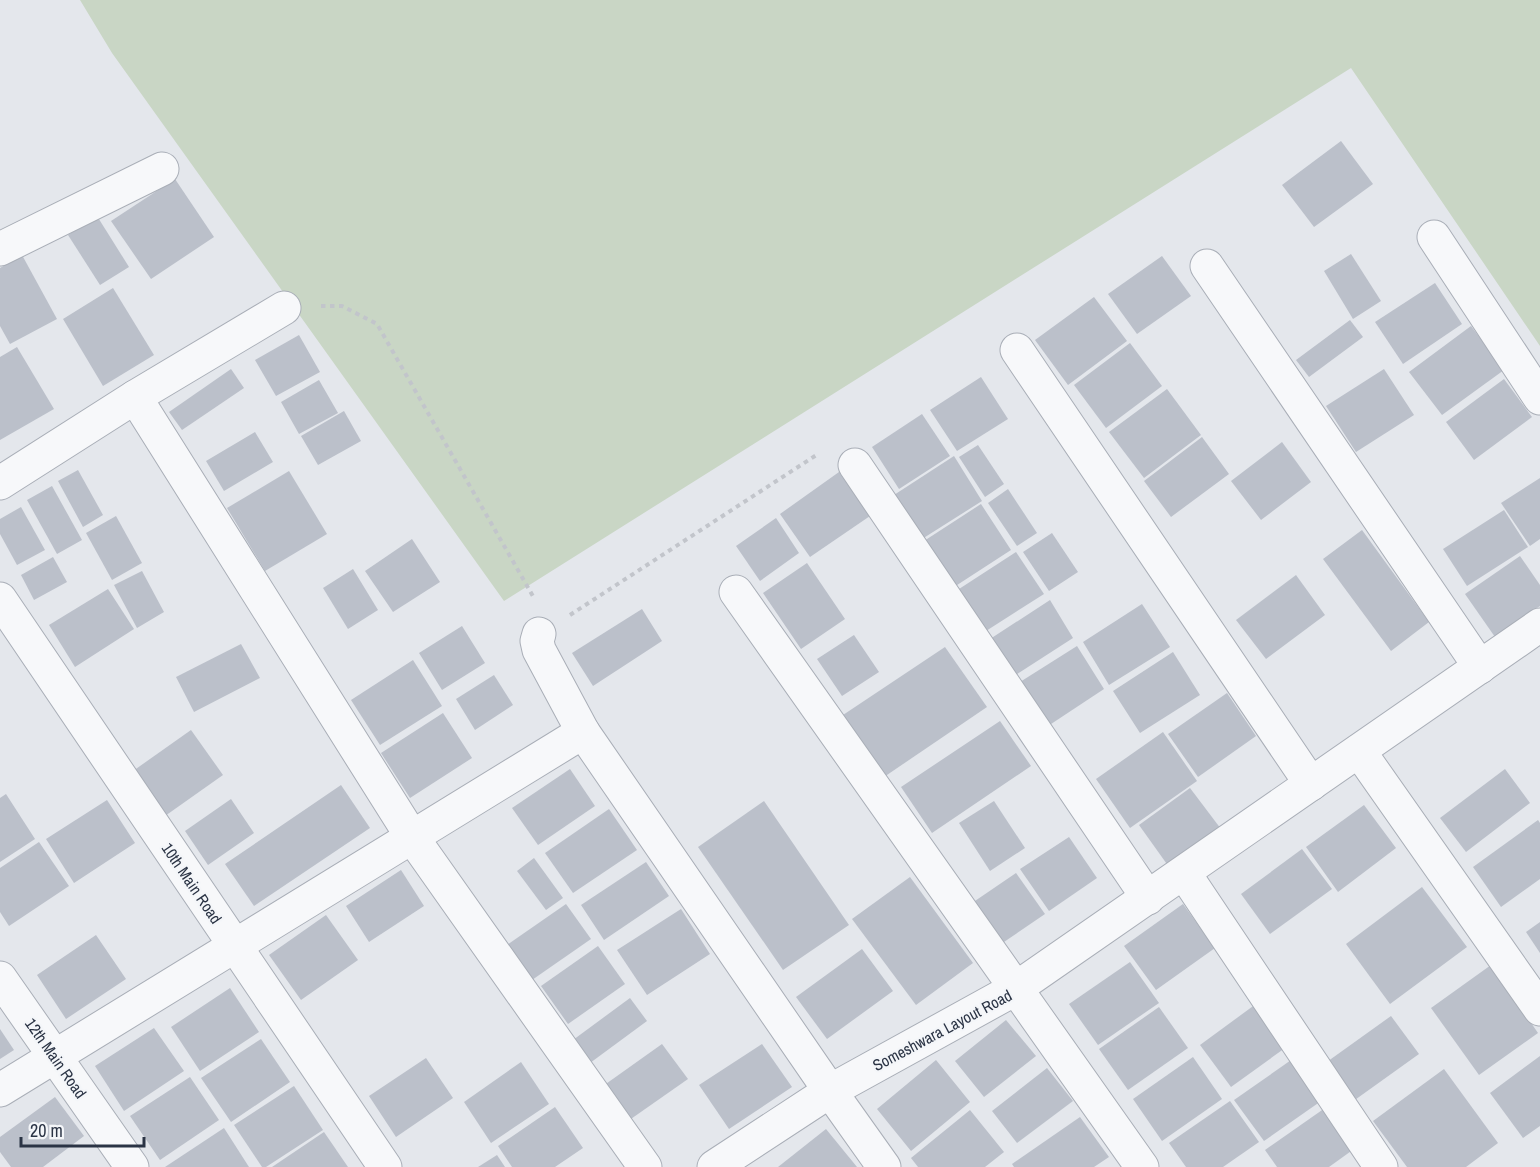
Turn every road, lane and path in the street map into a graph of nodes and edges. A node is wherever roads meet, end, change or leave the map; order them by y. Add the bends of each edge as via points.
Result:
1 (162, 169) dead end
2 (1434, 237) dead end
3 (0, 249) edge
4 (1207, 266) dead end
5 (284, 308) joint
6 (1017, 351) dead end
7 (135, 398) junction
8 (1540, 398) edge
9 (855, 465) joint
10 (0, 483) edge
11 (736, 592) dead end
12 (0, 599) edge
13 (545, 630) junction
14 (1538, 630) edge
15 (1480, 667) junction
16 (583, 732) junction
17 (1359, 751) junction
18 (1311, 784) junction
19 (412, 837) junction
20 (1184, 873) junction
21 (1148, 898) junction
22 (235, 946) junction
23 (0, 978) edge
24 (1016, 989) junction
25 (1540, 1009) edge
26 (55, 1057) junction
27 (0, 1090) edge
28 (830, 1091) junction
29 (132, 1167) edge
30 (385, 1167) edge
31 (645, 1167) edge
32 (714, 1167) edge
33 (884, 1167) edge
34 (1142, 1167) edge
35 (1381, 1167) edge

1 - 3 street
2 - 8 street
4 - 15 street
5 - 7 street
5 - 13 path via 342,306 377,324
6 - 18 street
7 - 10 street
7 - 19 street
9 - 13 path via 834,450 822,452
9 - 21 street
11 - 24 street
12 - 22 street, 10th Main Road
13 - 16 street via 537,642 539,650
14 - 15 street
15 - 17 street
16 - 19 street
16 - 28 street
17 - 18 street
17 - 25 street
18 - 20 street
19 - 22 street
19 - 31 street
20 - 21 street
20 - 35 street
21 - 24 street
22 - 26 street
22 - 30 street, 10th Main Road
23 - 26 street, 12th Main Road
24 - 28 street, Someshwara Layout Road
24 - 34 street, Someshwara Layout Road
26 - 27 street
26 - 29 street, 12th Main Road
28 - 32 street, Someshwara Layout Road
28 - 33 street

